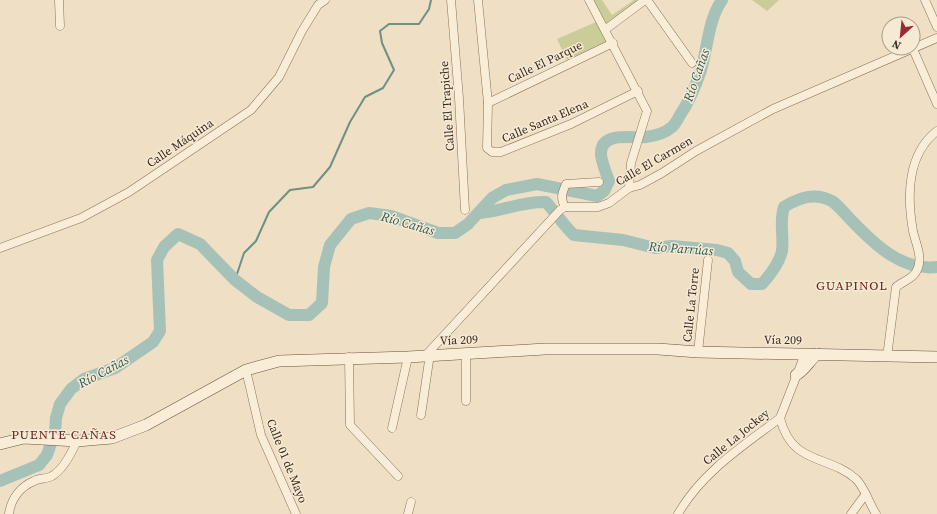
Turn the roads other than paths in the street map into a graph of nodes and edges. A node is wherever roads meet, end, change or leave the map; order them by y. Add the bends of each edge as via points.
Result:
1 (59, 0) edge
2 (325, 0) edge
3 (450, 0) edge
4 (478, 0) edge
5 (589, 0) edge
6 (646, 0) edge
7 (925, 0) edge
8 (60, 26) dead end
9 (937, 27) edge
10 (606, 29) junction
11 (937, 38) edge
12 (613, 43) junction
13 (921, 45) edge
14 (897, 56) edge
15 (916, 56) edge
16 (692, 63) dead end
17 (638, 91) junction
18 (488, 103) junction
19 (937, 104) edge
20 (937, 131) edge
21 (599, 182) dead end
22 (629, 188) junction
23 (562, 208) junction
24 (465, 210) dead end
25 (0, 248) edge
26 (708, 260) dead end
27 (698, 352) junction
28 (466, 353) junction
29 (428, 354) junction
30 (805, 354) junction
31 (817, 354) junction
32 (350, 357) junction
33 (408, 357) junction
34 (887, 357) junction
35 (937, 357) edge
36 (246, 370) junction
37 (796, 375) junction
38 (466, 401) dead end
39 (421, 415) dead end
40 (780, 418) junction
41 (392, 428) dead end
42 (77, 441) junction
43 (0, 444) edge
44 (398, 476) dead end
45 (865, 495) junction
46 (411, 502) dead end
47 (9, 514) edge
48 (296, 514) edge
49 (408, 514) edge
50 (678, 514) edge
51 (851, 514) edge
52 (876, 514) edge

1 - 8 street
2 - 25 street, Calle Máquina via 318,5 302,30 279,77 251,110 129,192 81,218
3 - 24 street, Calle El Trapiche
4 - 18 street, Calle Santa Elena
5 - 10 street
6 - 10 street
6 - 16 street
7 - 9 street
10 - 12 street
11 - 13 street, Calle El Carmen
12 - 17 street
12 - 18 street, Calle El Parque
14 - 22 street, Calle El Carmen via 773,110 696,151 662,173
15 - 19 street
17 - 18 street, Calle Santa Elena via 571,124 498,153 487,148
17 - 22 street via 647,111 631,163
20 - 34 street via 928,138 915,158 911,180 911,206 920,260 916,273 896,287
21 - 23 street via 566,184 562,193
22 - 23 street, Calle El Carmen via 608,204 598,207
23 - 29 street
26 - 27 street, Calle La Torre
27 - 28 main road, Vía 209 via 658,349 545,349
27 - 30 main road, Vía 209
28 - 29 main road, Vía 209
28 - 38 street
29 - 33 main road, Vía 209
29 - 39 street
30 - 31 main road, Vía 209
30 - 37 street
31 - 34 main road, Vía 209
31 - 37 main road via 803,371
32 - 33 main road, Vía 209
32 - 36 main road, Vía 209 via 279,361
32 - 44 street via 350,425
33 - 41 street
34 - 35 main road, Vía 209
36 - 42 main road, Vía 209 via 146,425 112,438
36 - 48 street, Calle 01 de Mayo via 261,435
37 - 40 street
40 - 45 street via 792,443 814,458 852,476
40 - 50 street, Calle La Jockey via 715,468 684,503
42 - 43 main road, Vía 209 via 24,438
42 - 47 street via 71,455 52,476 34,481 18,491
45 - 51 street
45 - 52 street
46 - 49 street

